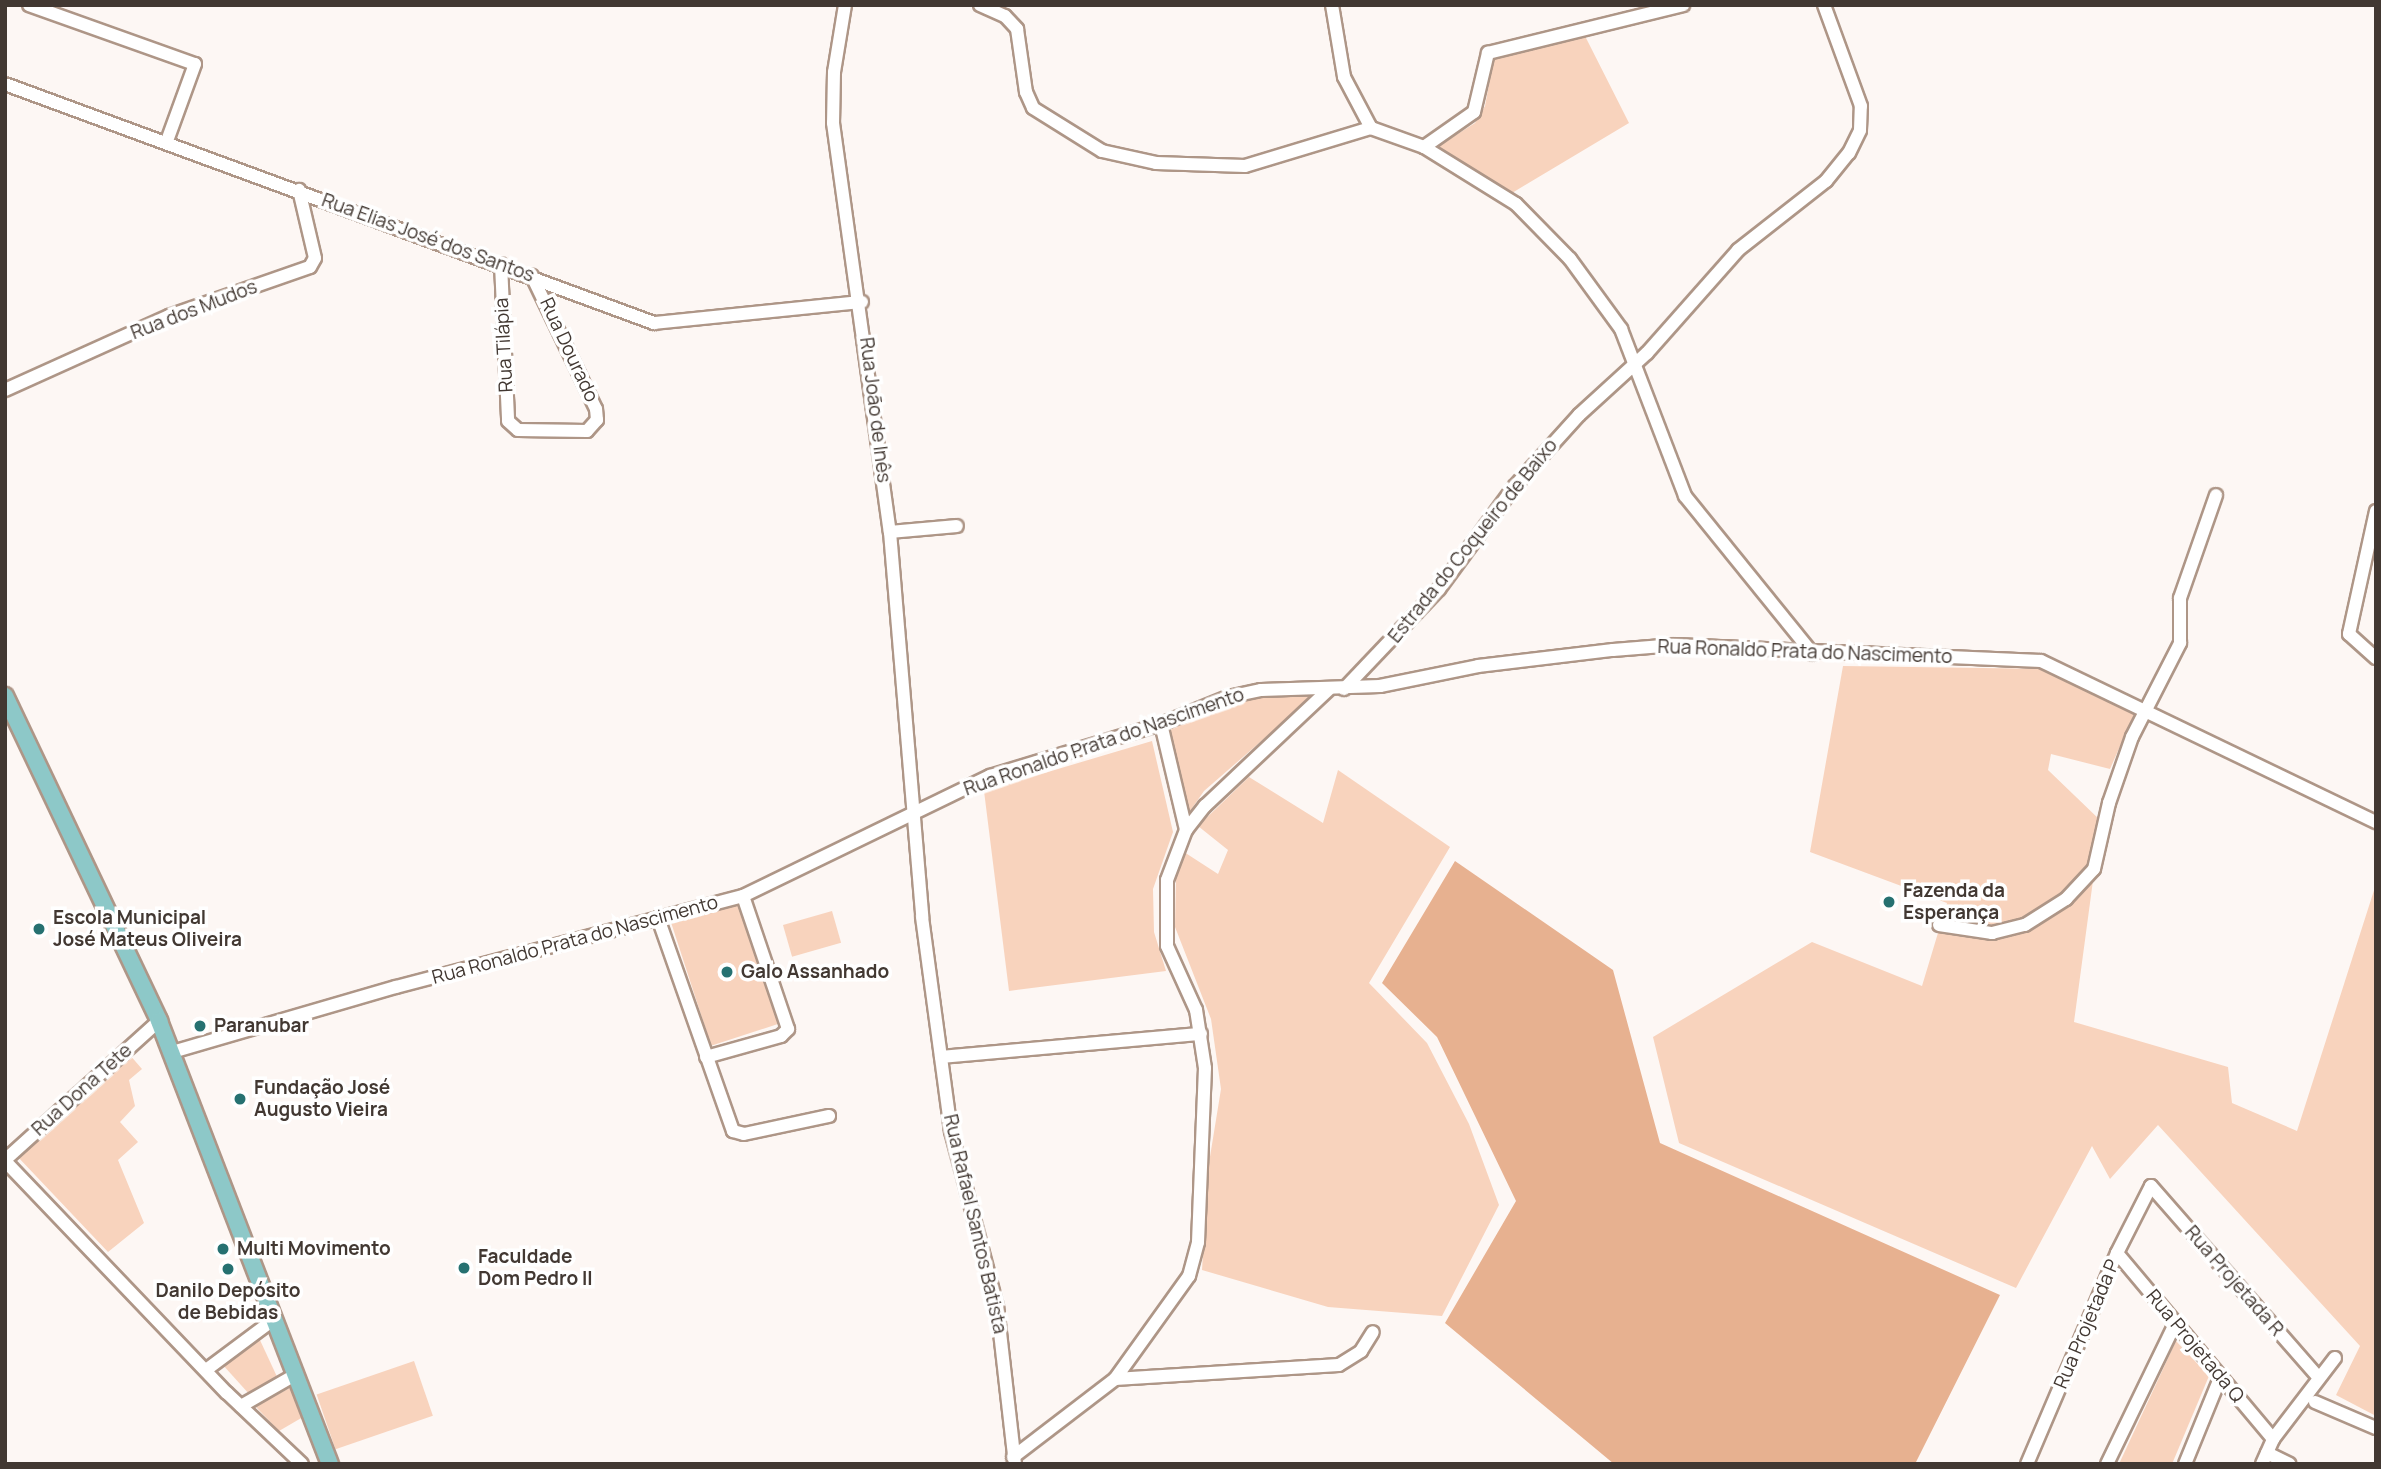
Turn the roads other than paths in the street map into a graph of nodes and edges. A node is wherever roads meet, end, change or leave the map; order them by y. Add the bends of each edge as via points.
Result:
1 (29, 5) edge
2 (845, 5) edge
3 (980, 5) edge
4 (1332, 5) edge
5 (1682, 5) edge
6 (1824, 5) edge
7 (5, 83) edge
8 (1371, 128) junction
9 (167, 141) junction
10 (1424, 147) junction
11 (299, 190) junction
12 (501, 264) junction
13 (532, 276) junction
14 (862, 302) junction
15 (1633, 365) junction
16 (5, 390) edge
17 (593, 427) joint
18 (2216, 495) dead end
19 (2376, 511) edge
20 (957, 527) dead end
21 (890, 532) junction
22 (1813, 654) junction
23 (2376, 657) edge
24 (1329, 689) junction
25 (1344, 689) junction
26 (5, 696) edge
27 (2143, 710) junction
28 (1161, 724) junction
29 (914, 816) junction
30 (2376, 822) edge
31 (1186, 830) junction
32 (743, 896) junction
33 (658, 918) junction
34 (1939, 925) dead end
35 (159, 1021) junction
36 (1201, 1034) junction
37 (172, 1052) junction
38 (706, 1057) junction
39 (941, 1057) junction
40 (829, 1116) dead end
41 (5, 1160) edge
42 (2151, 1186) joint
43 (2117, 1253) junction
44 (273, 1320) junction
45 (2176, 1322) junction
46 (1373, 1332) dead end
47 (2335, 1358) dead end
48 (206, 1370) junction
49 (295, 1375) junction
50 (2221, 1376) junction
51 (2318, 1377) junction
52 (1115, 1379) junction
53 (2315, 1402) dead end
54 (241, 1406) junction
55 (2376, 1428) edge
56 (2273, 1439) junction
57 (2265, 1458) edge
58 (1014, 1460) edge
59 (302, 1464) edge
60 (330, 1464) edge
61 (2027, 1464) edge
62 (2107, 1464) edge
63 (2185, 1464) edge
64 (2290, 1464) edge

1 - 9 street via 191,61 195,69
2 - 14 street, Rua João de Inês via 832,102 837,168
3 - 8 street via 1005,16 1017,29 1026,92 1033,108 1101,151 1156,163 1245,166
4 - 8 street via 1344,77
5 - 10 street via 1488,53 1475,112
6 - 15 street, Estrada do Coqueiro de Baixo via 1861,106 1854,145 1826,180 1738,250
7 - 9 street, Rua Elias José dos Santos
8 - 10 street
9 - 11 street, Rua Elias José dos Santos
10 - 15 street via 1508,197 1555,242 1621,329
11 - 12 street, Rua Elias José dos Santos
11 - 16 street, Rua dos Mudos via 315,258 310,267 169,316
12 - 13 street, Rua Elias José dos Santos
12 - 17 street, Rua Tilápia via 510,426 576,433
13 - 14 street, Rua Elias José dos Santos via 664,324
13 - 17 street, Rua Dourado via 596,410
14 - 21 street, Rua João de Inês
15 - 22 street via 1685,496
15 - 25 street, Estrada do Coqueiro de Baixo via 1529,468 1439,589
18 - 27 street via 2180,598 2180,643
19 - 23 street via 2349,634
20 - 21 street
21 - 29 street, Rua João de Inês
22 - 25 street, Rua Ronaldo Prata do Nascimento via 1653,646 1478,666
22 - 27 street, Rua Ronaldo Prata do Nascimento via 2031,659
24 - 25 street, Rua Ronaldo Prata do Nascimento
24 - 28 street, Rua Ronaldo Prata do Nascimento via 1261,690 1228,696
24 - 31 street via 1221,789
26 - 35 main road
27 - 30 street, Rua Ronaldo Prata do Nascimento
27 - 34 street via 2109,803 2098,860 2082,886 2043,916 2007,931 1979,933
28 - 29 street, Rua Ronaldo Prata do Nascimento via 990,776
28 - 31 street
29 - 32 street, Rua Ronaldo Prata do Nascimento
29 - 39 street, Rua Rafael Santos Batista
31 - 36 street via 1167,880 1165,930 1174,969 1189,993
32 - 33 street, Rua Ronaldo Prata do Nascimento
32 - 38 street via 789,1026 781,1035
33 - 37 street, Rua Ronaldo Prata do Nascimento
33 - 38 street
35 - 37 main road
35 - 41 street, Rua Dona Tete
36 - 39 street
36 - 52 street via 1205,1078 1196,1254 1182,1289
37 - 44 main road
38 - 40 street via 730,1127 744,1134
39 - 58 street, Rua Rafael Santos Batista via 951,1131 997,1306
41 - 48 street
42 - 43 street, Rua Projetada P
42 - 51 street, Rua Projetada R
43 - 45 street, Rua Projetada Q
43 - 61 street, Rua Projetada P
44 - 48 street
44 - 49 main road
45 - 50 street, Rua Projetada Q
45 - 62 street
46 - 52 street via 1361,1351 1339,1365
47 - 51 street
48 - 54 street
49 - 54 street
49 - 60 main road
50 - 56 street, Rua Projetada Q
50 - 63 street
51 - 56 street
52 - 58 street
53 - 55 street
54 - 59 street
56 - 57 street
57 - 64 street

